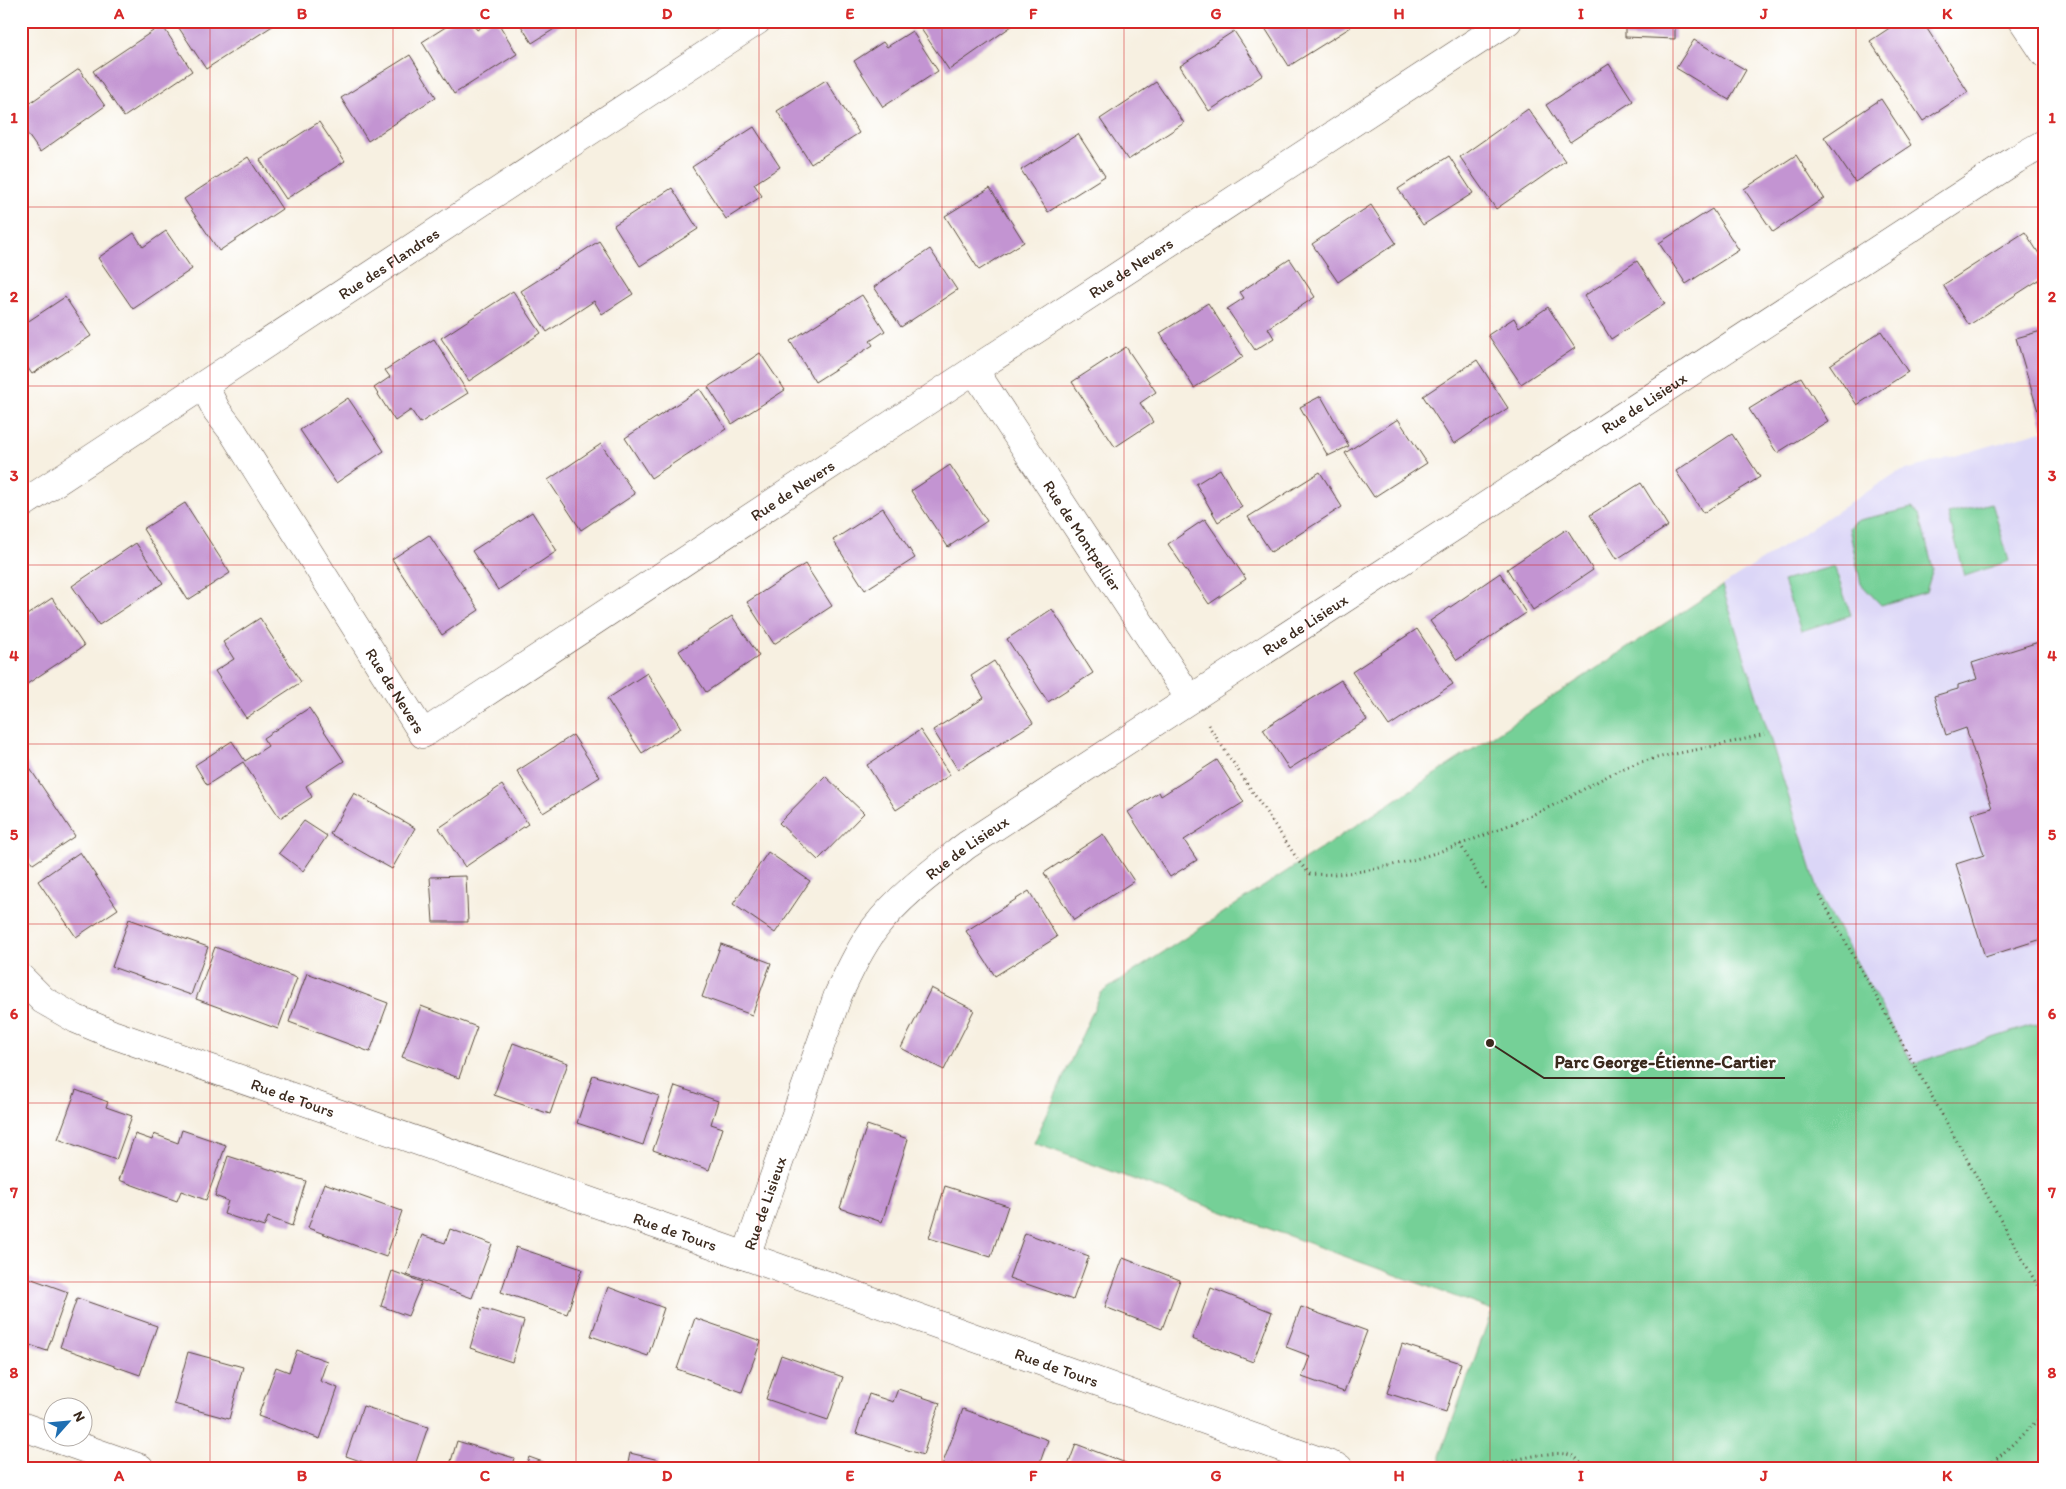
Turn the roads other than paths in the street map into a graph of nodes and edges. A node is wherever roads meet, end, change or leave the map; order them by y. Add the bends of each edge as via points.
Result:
1 (757, 21) edge
2 (1508, 21) edge
3 (2023, 21) edge
4 (2045, 54) edge
5 (2045, 143) edge
6 (974, 370) junction
7 (204, 386) junction
8 (21, 505) edge
9 (1190, 699) junction
10 (21, 978) edge
11 (746, 1256) junction
12 (21, 1426) edge
13 (140, 1468) edge
14 (1339, 1468) edge

1 - 7 street, Rue des Flandres
2 - 6 street, Rue de Nevers
3 - 4 street
5 - 9 street, Rue de Lisieux
6 - 7 street, Rue de Nevers via 423,734 217,412
6 - 9 street, Rue de Montpellier
7 - 8 street, Rue des Flandres
9 - 11 street, Rue de Lisieux via 967,845 903,897 875,928 838,995
10 - 11 street, Rue de Tours via 43,1000 112,1034
11 - 14 street, Rue de Tours
12 - 13 street

